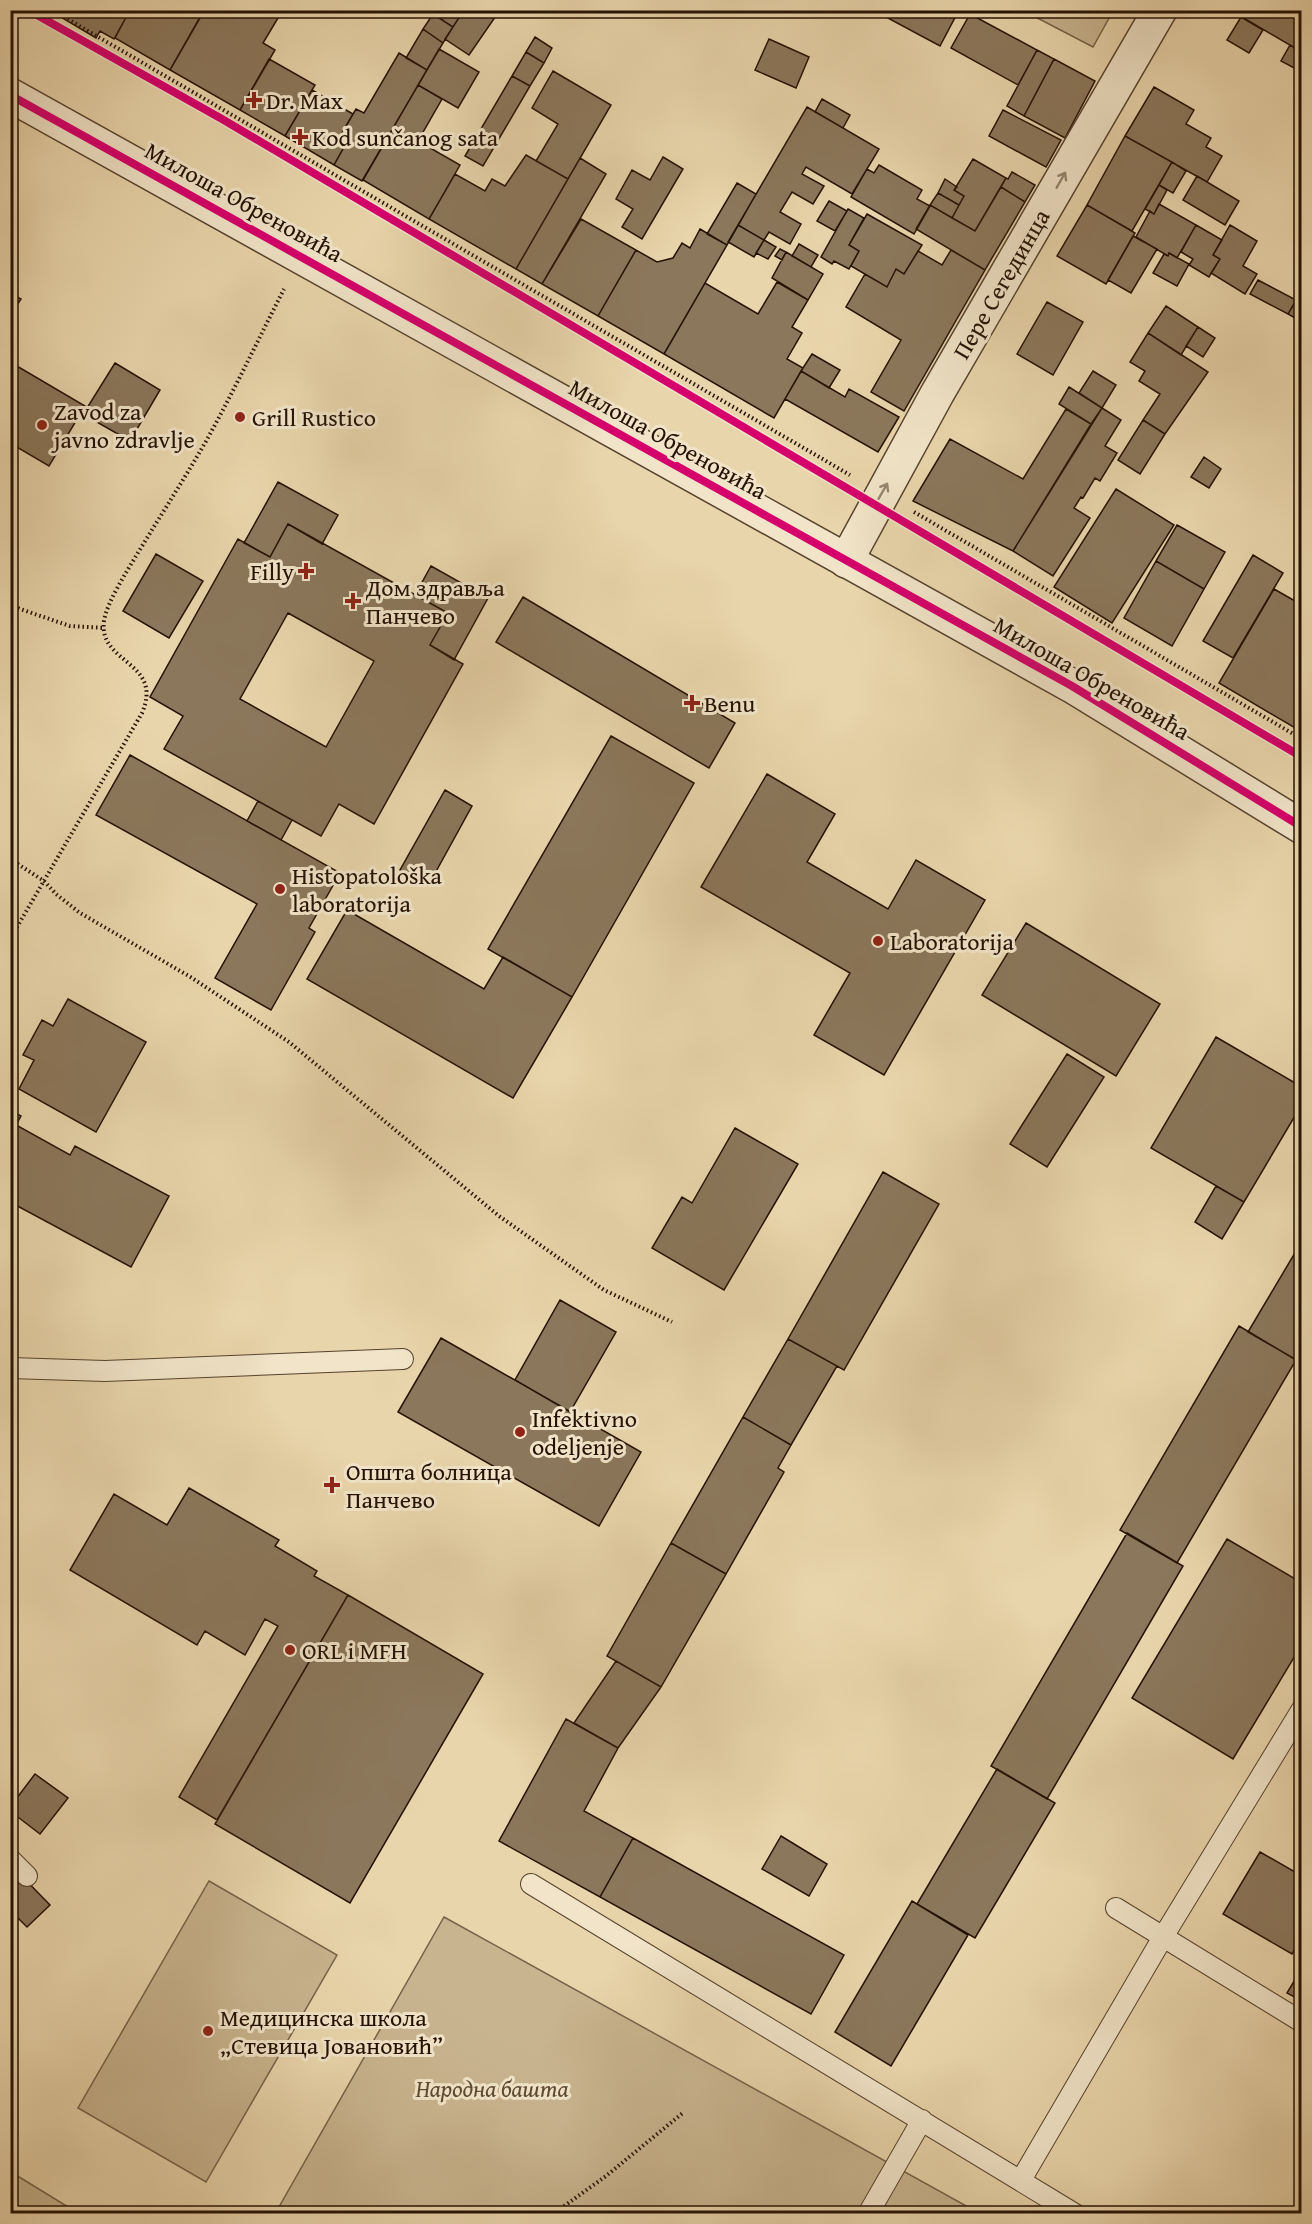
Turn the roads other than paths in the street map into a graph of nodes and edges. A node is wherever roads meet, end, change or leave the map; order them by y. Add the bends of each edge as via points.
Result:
1 (1160, 10) edge
2 (10, 95) edge
3 (846, 561) junction
4 (1302, 827) edge
5 (403, 1359) dead end
6 (10, 1368) edge
7 (1302, 1709) edge
8 (10, 1859) edge
9 (27, 1876) dead end
10 (531, 1884) dead end
11 (1116, 1908) dead end
12 (1163, 1937) junction
13 (1302, 2022) edge
14 (922, 2120) junction
15 (1021, 2180) junction
16 (868, 2214) edge
17 (1075, 2214) edge

3 -> 1 street, Пере Сегединца via 937,394
2 - 3 street, Милоша Обреновића
3 - 4 street, Милоша Обреновића via 1072,686
5 - 6 lane via 105,1371
7 - 12 lane
8 - 9 lane
10 - 14 lane
11 - 12 lane
12 - 13 lane
12 - 15 lane
14 - 15 lane
14 - 16 lane
15 - 17 lane

